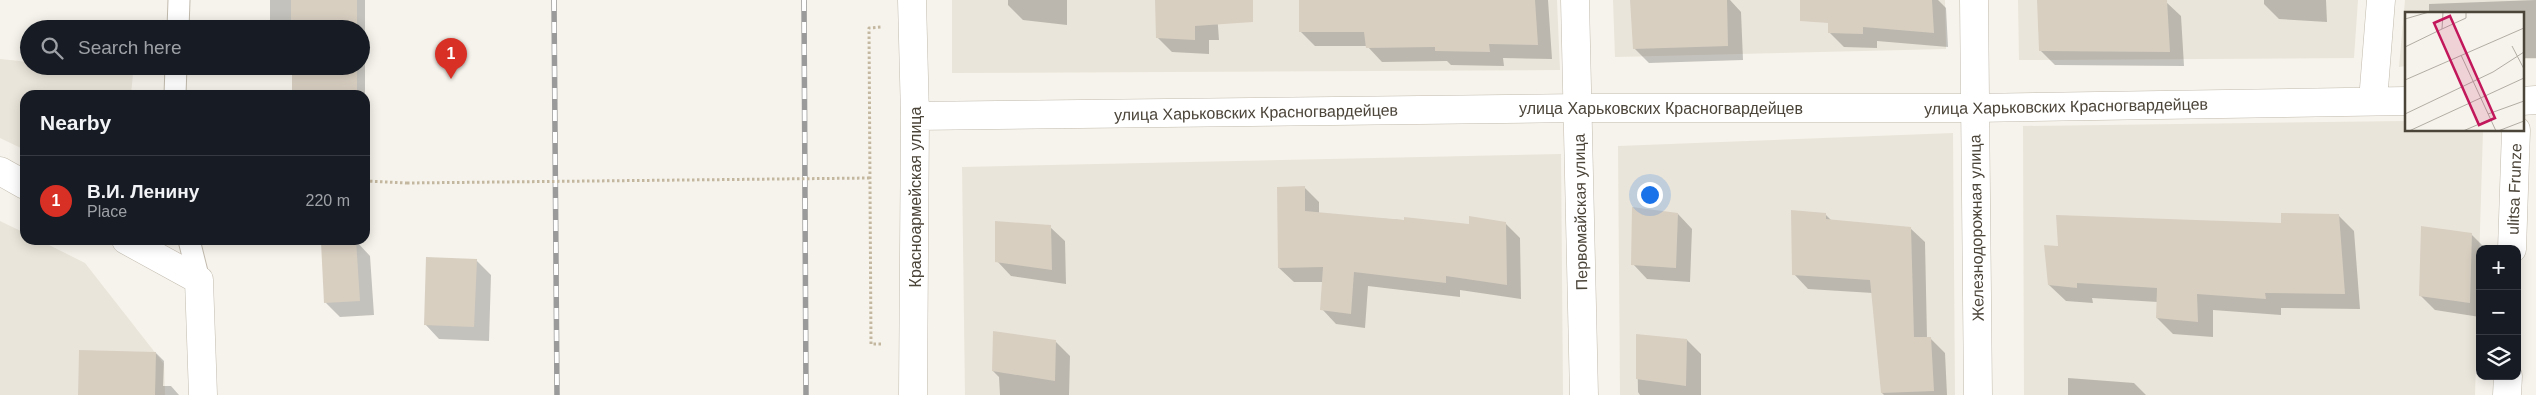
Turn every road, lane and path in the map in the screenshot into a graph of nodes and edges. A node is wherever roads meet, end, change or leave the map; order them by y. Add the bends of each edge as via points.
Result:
1 (179, 0) edge
2 (912, 0) edge
3 (1576, 0) edge
4 (1974, 0) edge
5 (2381, 0) edge
6 (178, 20) edge
7 (869, 28) dead end
8 (176, 75) edge
9 (175, 90) edge
10 (2405, 101) edge
11 (2373, 102) junction
12 (1578, 108) junction
13 (1974, 108) junction
14 (915, 116) junction
15 (2516, 131) edge
16 (0, 171) edge
17 (870, 178) junction
18 (370, 181) edge
19 (20, 182) edge
20 (135, 245) edge
21 (190, 245) edge
22 (2512, 245) edge
23 (199, 280) junction
24 (871, 344) dead end
25 (2508, 380) edge
26 (203, 395) edge
27 (914, 395) edge
28 (1584, 395) edge
29 (1978, 395) edge
30 (2507, 395) edge

1 - 6 lane
2 - 14 street, Красноармейская улица
3 - 12 street, Первомайская улица
4 - 13 street, Железнодорожная улица
5 - 11 street
7 - 17 path
8 - 9 lane
10 - 11 street, улица Харьковских Красногвардейцев
11 - 13 street, улица Харьковских Красногвардейцев
12 - 13 street, улица Харьковских Красногвардейцев
12 - 14 street, улица Харьковских Красногвардейцев
12 - 28 street, Первомайская улица
13 - 29 street, Железнодорожная улица
14 - 27 street, Красноармейская улица
15 - 22 street, ulitsa Frunze
16 - 19 street
17 - 18 path, bridge
17 - 24 path
20 - 23 street
21 - 23 lane
23 - 26 street
25 - 30 street

